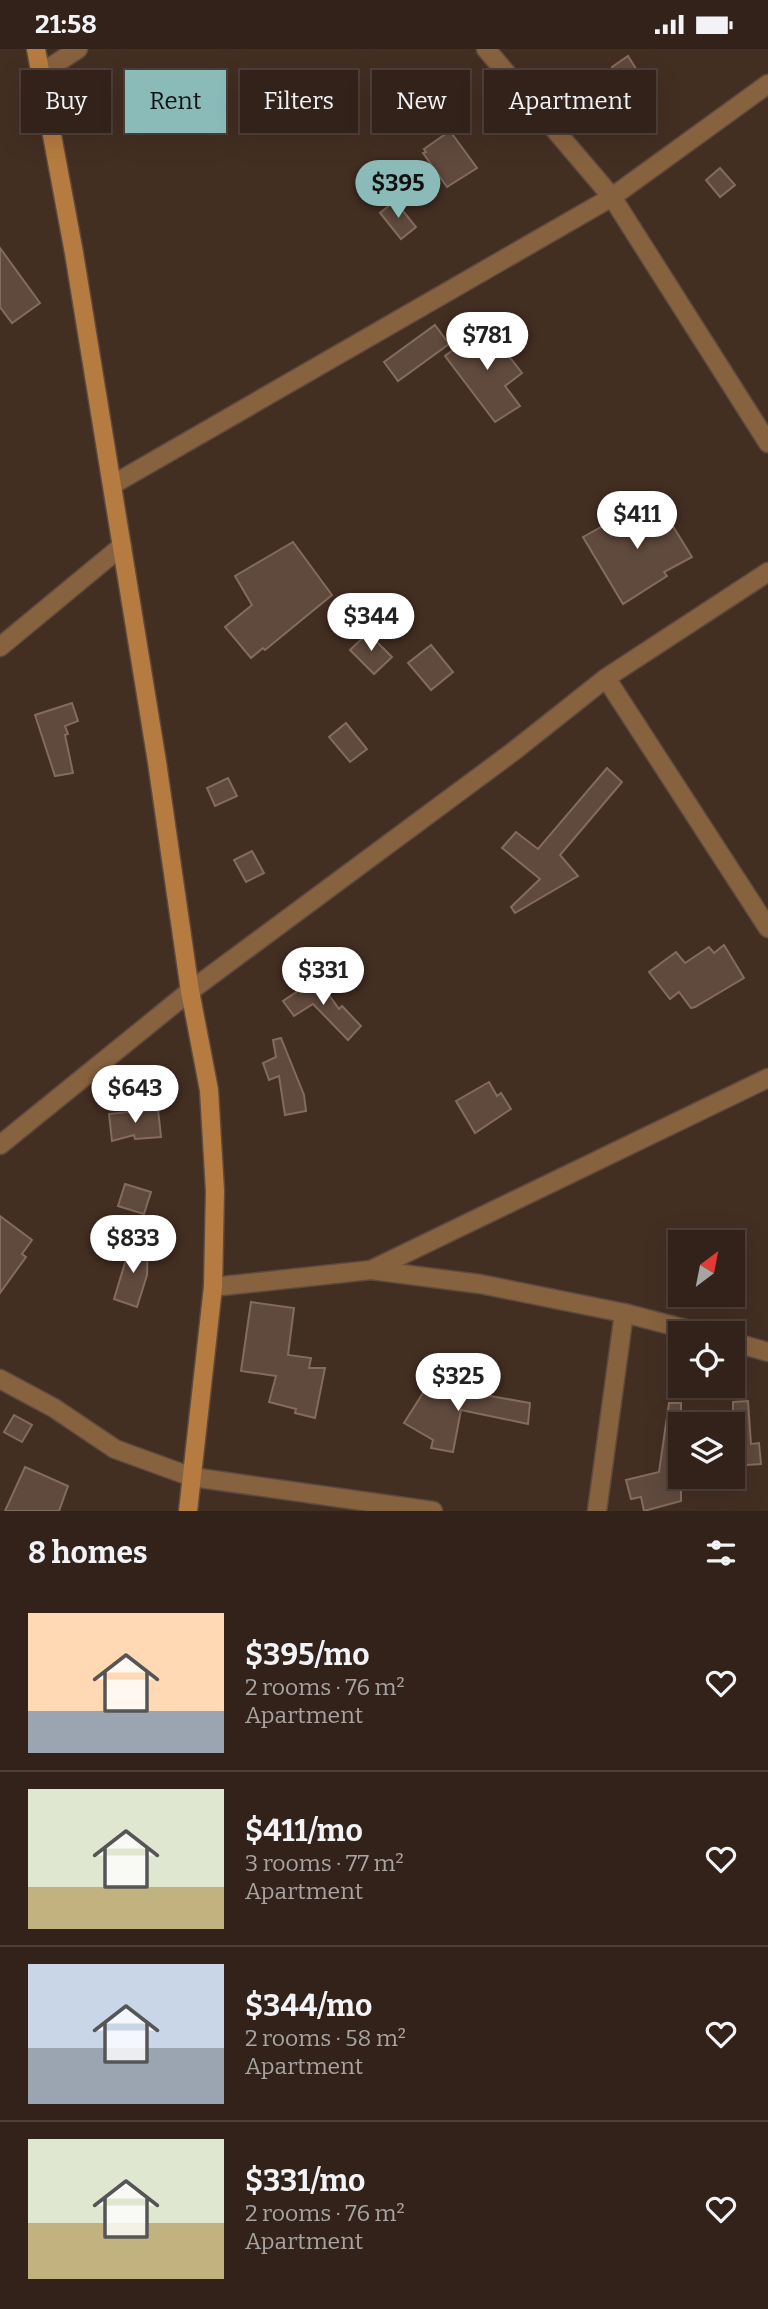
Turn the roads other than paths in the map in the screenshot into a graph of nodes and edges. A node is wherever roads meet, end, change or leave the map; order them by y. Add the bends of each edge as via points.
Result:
1 (36, 49) edge
2 (78, 49) edge
3 (486, 49) edge
4 (39, 70) edge
5 (46, 70) edge
6 (768, 84) edge
7 (51, 133) edge
8 (612, 197) junction
9 (768, 443) edge
10 (112, 485) junction
11 (122, 546) junction
12 (768, 572) edge
13 (0, 647) edge
14 (606, 678) junction
15 (768, 928) edge
16 (190, 991) junction
17 (768, 1078) edge
18 (0, 1145) edge
19 (371, 1270) junction
20 (213, 1287) junction
21 (624, 1313) junction
22 (668, 1324) edge
23 (745, 1345) edge
24 (768, 1352) edge
25 (0, 1379) edge
26 (192, 1477) junction
27 (188, 1511) edge
28 (433, 1511) edge
29 (597, 1511) edge

1 - 4 street
2 - 5 street
3 - 8 street
6 - 8 street
7 - 10 street
8 - 9 street
8 - 10 street
10 - 11 street
11 - 13 street
11 - 16 street
12 - 14 street
14 - 15 street
14 - 16 street
16 - 18 street
16 - 20 street via 209,1090 215,1191
17 - 19 street
19 - 20 street
19 - 21 street via 480,1284
20 - 26 street
21 - 22 street
21 - 29 street
23 - 24 street
25 - 26 street via 115,1449
26 - 27 street
26 - 28 street

